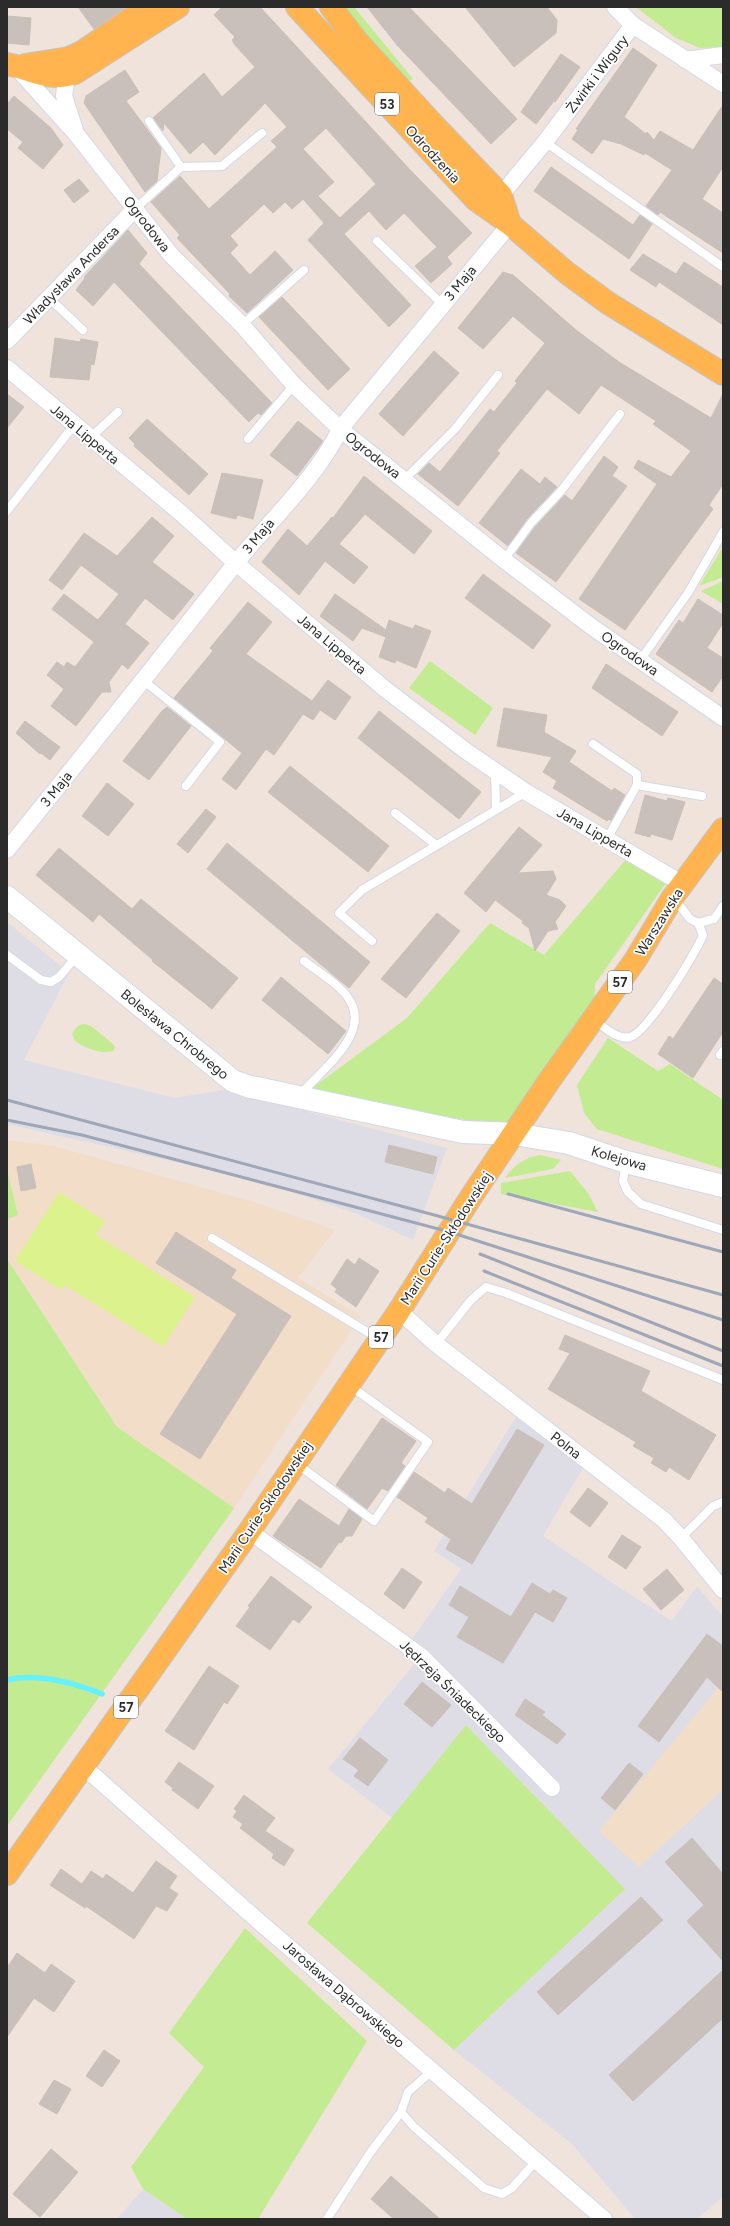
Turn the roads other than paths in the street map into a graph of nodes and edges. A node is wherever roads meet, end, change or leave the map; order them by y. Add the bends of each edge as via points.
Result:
1 (148, 7) edge
2 (178, 7) edge
3 (298, 7) edge
4 (331, 7) edge
5 (615, 7) edge
6 (633, 26) junction
7 (723, 55) edge
8 (685, 60) junction
9 (11, 65) edge
10 (67, 75) junction
11 (723, 84) edge
12 (149, 121) dead end
13 (262, 133) dead end
14 (77, 135) junction
15 (545, 142) junction
16 (181, 166) junction
17 (501, 195) junction
18 (476, 200) junction
19 (135, 209) junction
20 (510, 224) junction
21 (377, 241) dead end
22 (723, 267) edge
23 (304, 270) dead end
24 (49, 298) junction
25 (442, 304) junction
26 (242, 325) junction
27 (83, 330) dead end
28 (7, 341) edge
29 (7, 368) edge
30 (498, 374) dead end
31 (723, 374) edge
32 (294, 385) junction
33 (118, 412) dead end
34 (620, 414) dead end
35 (74, 425) junction
36 (340, 429) junction
37 (90, 438) junction
38 (248, 439) dead end
39 (405, 479) junction
40 (7, 510) edge
41 (723, 532) edge
42 (504, 560) junction
43 (236, 563) junction
44 (641, 659) junction
45 (144, 681) junction
46 (723, 718) edge
47 (593, 744) dead end
48 (495, 772) junction
49 (637, 785) junction
50 (186, 786) dead end
51 (526, 792) junction
52 (702, 796) dead end
53 (496, 808) junction
54 (395, 813) dead end
55 (723, 829) edge
56 (607, 840) junction
57 (436, 845) junction
58 (7, 850) edge
59 (678, 891) junction
60 (7, 897) edge
61 (723, 906) edge
62 (698, 923) junction
63 (372, 941) dead end
64 (78, 955) junction
65 (7, 956) edge
66 (304, 960) dead end
67 (594, 1020) junction
68 (298, 1097) junction
69 (514, 1134) junction
70 (626, 1162) junction
71 (723, 1186) edge
72 (723, 1230) edge
73 (212, 1238) dead end
74 (399, 1311) junction
75 (380, 1339) junction
76 (436, 1344) junction
77 (723, 1380) edge
78 (348, 1384) junction
79 (294, 1463) junction
80 (723, 1502) edge
81 (249, 1531) junction
82 (681, 1538) junction
83 (723, 1590) edge
84 (84, 1767) junction
85 (552, 1788) dead end
86 (7, 1874) edge
87 (433, 2070) junction
88 (401, 2112) junction
89 (537, 2160) junction
90 (327, 2219) edge
91 (604, 2219) edge

1 - 9 main road via 82,52 69,58
2 - 10 main road via 91,64
3 - 18 main road, Odrodzenia / 53
4 - 17 main road, Odrodzenia / 53 via 416,106
5 - 6 street, Żwirki i Wigury
6 - 8 street
6 - 15 street, Żwirki i Wigury
7 - 8 street
8 - 11 street
9 - 10 main road via 44,76
9 - 14 street, Ogrodowa
10 - 14 street, Ogrodowa via 64,96
12 - 16 lane
13 - 16 lane via 222,166
14 - 19 street, Ogrodowa
15 - 17 street, Żwirki i Wigury
15 - 22 lane
16 - 19 lane
17 - 18 main road
17 - 20 main road, Odrodzenia / 53
18 - 20 main road, Odrodzenia / 53
19 - 24 street, Władysława Andersa
19 - 26 street, Ogrodowa via 171,254
20 - 25 street, 3 Maja
20 - 31 main road, Odrodzenia / 53 via 567,273 608,303
21 - 25 lane
23 - 26 lane
24 - 27 lane
24 - 28 street, Władysława Andersa
25 - 36 street, 3 Maja
26 - 32 street, Ogrodowa
29 - 35 street, Jana Lipperta
30 - 39 lane via 455,429
32 - 36 street, Ogrodowa
32 - 38 lane
33 - 37 lane
34 - 42 lane
35 - 37 street, Jana Lipperta
35 - 40 lane
36 - 39 street, Ogrodowa
36 - 43 street, 3 Maja via 332,446
37 - 43 street, Jana Lipperta via 182,514
39 - 42 street, Ogrodowa
41 - 44 lane via 688,593
42 - 44 street, Ogrodowa via 592,627
43 - 45 street, 3 Maja
43 - 48 street, Jana Lipperta via 385,689
44 - 46 street, Ogrodowa
45 - 50 lane via 220,742
45 - 58 street, 3 Maja
47 - 49 lane via 637,774
48 - 51 street, Jana Lipperta
48 - 53 lane
49 - 52 lane
49 - 56 lane
51 - 53 lane
51 - 56 street, Jana Lipperta
53 - 57 lane
54 - 57 lane
55 - 59 main road, Warszawska / 57
56 - 59 street, Jana Lipperta
57 - 63 lane via 362,890 340,913
59 - 62 lane via 690,919
59 - 67 main road, Warszawska / 57
60 - 64 street, Bolesława Chrobrego
61 - 62 lane via 714,919
62 - 67 lane via 703,935 701,942 670,991 642,1027 631,1037 621,1038
64 - 65 lane via 59,977 51,982 41,980
64 - 68 street, Bolesława Chrobrego via 233,1081
66 - 68 lane via 345,994 353,1004 356,1018 353,1032 344,1047
67 - 69 main road, Warszawska / 57
68 - 69 street, Bolesława Chrobrego via 463,1132
69 - 70 street, Kolejowa via 569,1143
69 - 74 main road, Marii Curie-Skłodowskiej / 57
70 - 71 street, Kolejowa
70 - 72 lane via 623,1181 628,1192 641,1204
73 - 75 lane
74 - 75 main road, Marii Curie-Skłodowskiej / 57
74 - 76 street, Polna
75 - 78 main road, Marii Curie-Skłodowskiej / 57
76 - 77 lane via 471,1300 486,1288 506,1293
76 - 82 street, Polna via 664,1520
78 - 79 main road, Marii Curie-Skłodowskiej / 57
78 - 79 lane via 428,1442 403,1479 374,1521
79 - 81 main road, Marii Curie-Skłodowskiej / 57
80 - 82 lane via 713,1506
81 - 84 main road, Marii Curie-Skłodowskiej / 57
81 - 85 street, Jędrzeja Śniadeckiego via 421,1656
82 - 83 street, Polna
84 - 86 main road, Marii Curie-Skłodowskiej / 57
84 - 87 street, Jarosława Dąbrowskiego
87 - 88 lane via 408,2092
87 - 89 street, Jarosława Dąbrowskiego
88 - 89 lane via 414,2127 484,2188 502,2194 512,2188
88 - 90 lane via 370,2153
89 - 91 street, Jarosława Dąbrowskiego

